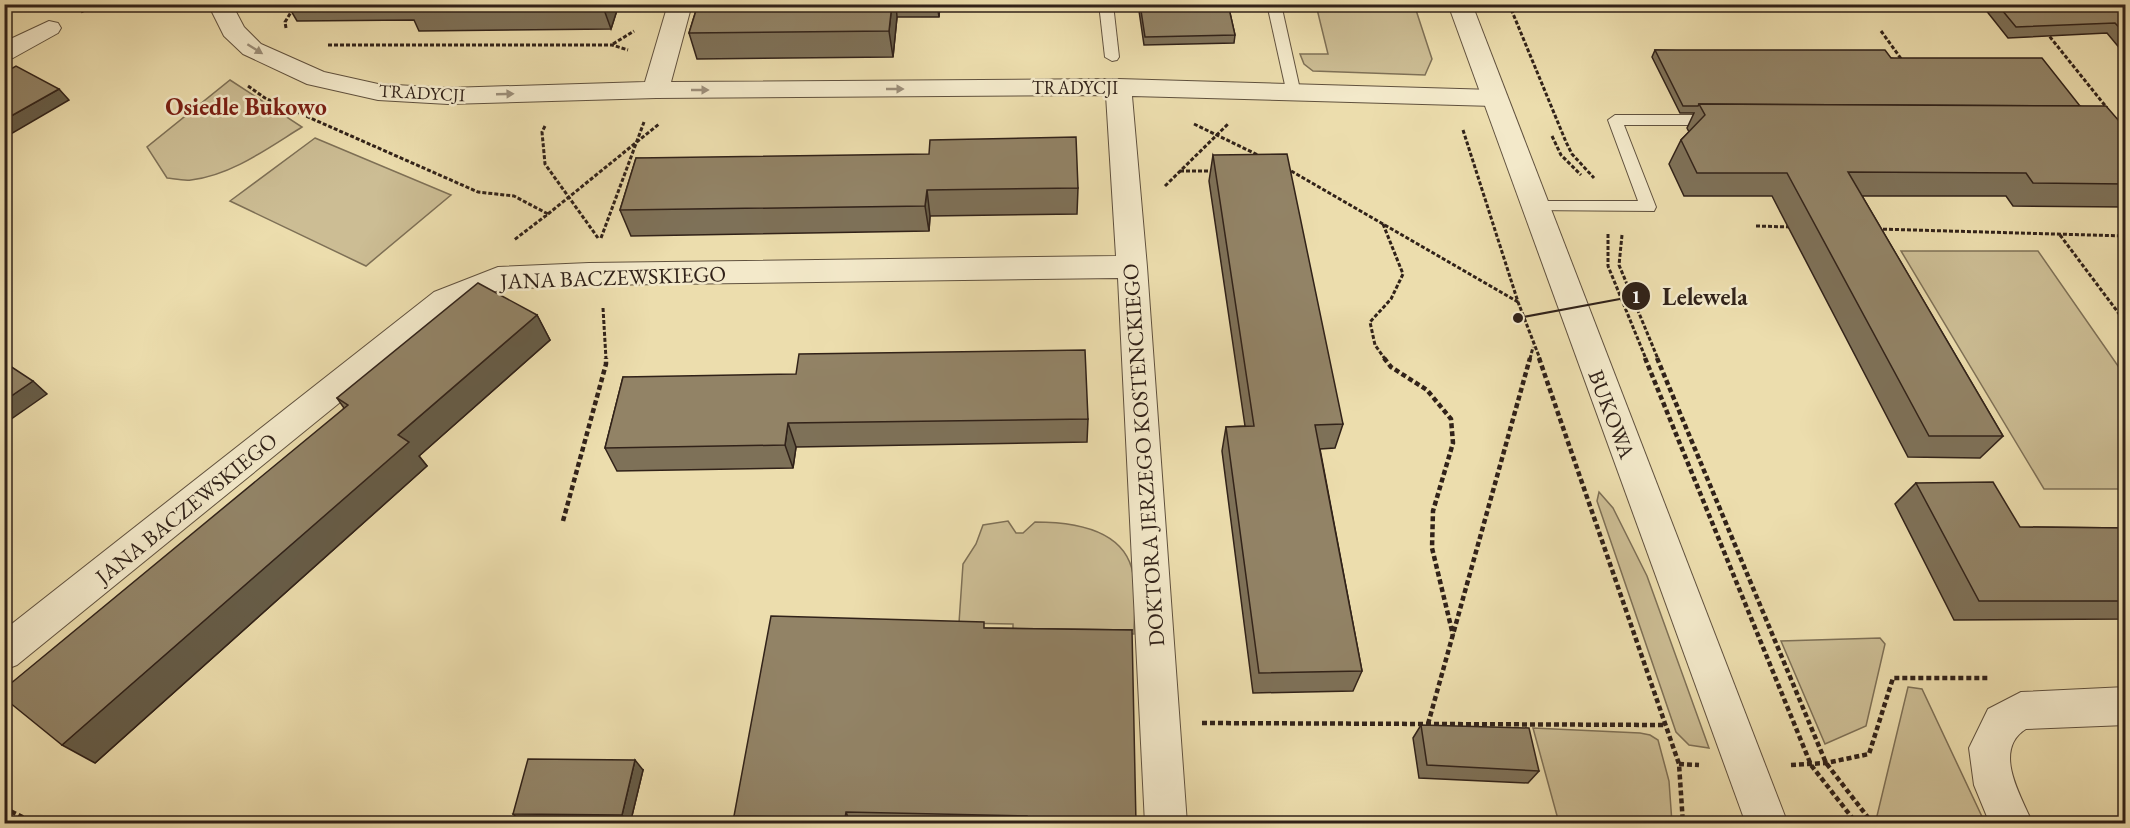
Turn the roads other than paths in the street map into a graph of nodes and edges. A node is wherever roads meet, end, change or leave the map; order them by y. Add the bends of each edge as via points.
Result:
1 (225, 4) edge
2 (680, 4) edge
3 (1106, 4) edge
4 (1274, 4) edge
5 (1460, 4) edge
6 (49, 28) dead end
7 (4, 52) edge
8 (1115, 72) junction
9 (656, 90) junction
10 (1294, 94) junction
11 (1494, 98) junction
12 (1733, 121) edge
13 (1534, 206) junction
14 (1132, 267) junction
15 (4, 653) edge
16 (2126, 706) edge
17 (1166, 824) edge
18 (1767, 824) edge
19 (2012, 824) edge

1 -> 9 street, TRADYCJI via 222,8 233,31 252,49 316,78 378,92 448,96
2 - 9 street
3 - 8 lane
4 - 10 lane
5 - 11 street, BUKOWA
6 - 7 street
9 -> 8 street, TRADYCJI
8 - 10 street, TRADYCJI
8 - 14 street, DOKTORA JERZEGO KOSTENCKIEGO
10 - 11 street, TRADYCJI
11 - 13 street, BUKOWA
12 - 13 lane via 1614,120 1648,207
13 - 18 street, BUKOWA
14 - 15 street, JANA BACZEWSKIEGO via 613,273 498,278 445,300
14 - 17 street, DOKTORA JERZEGO KOSTENCKIEGO
16 - 19 street via 2021,711 2002,722 1989,748 1994,785

